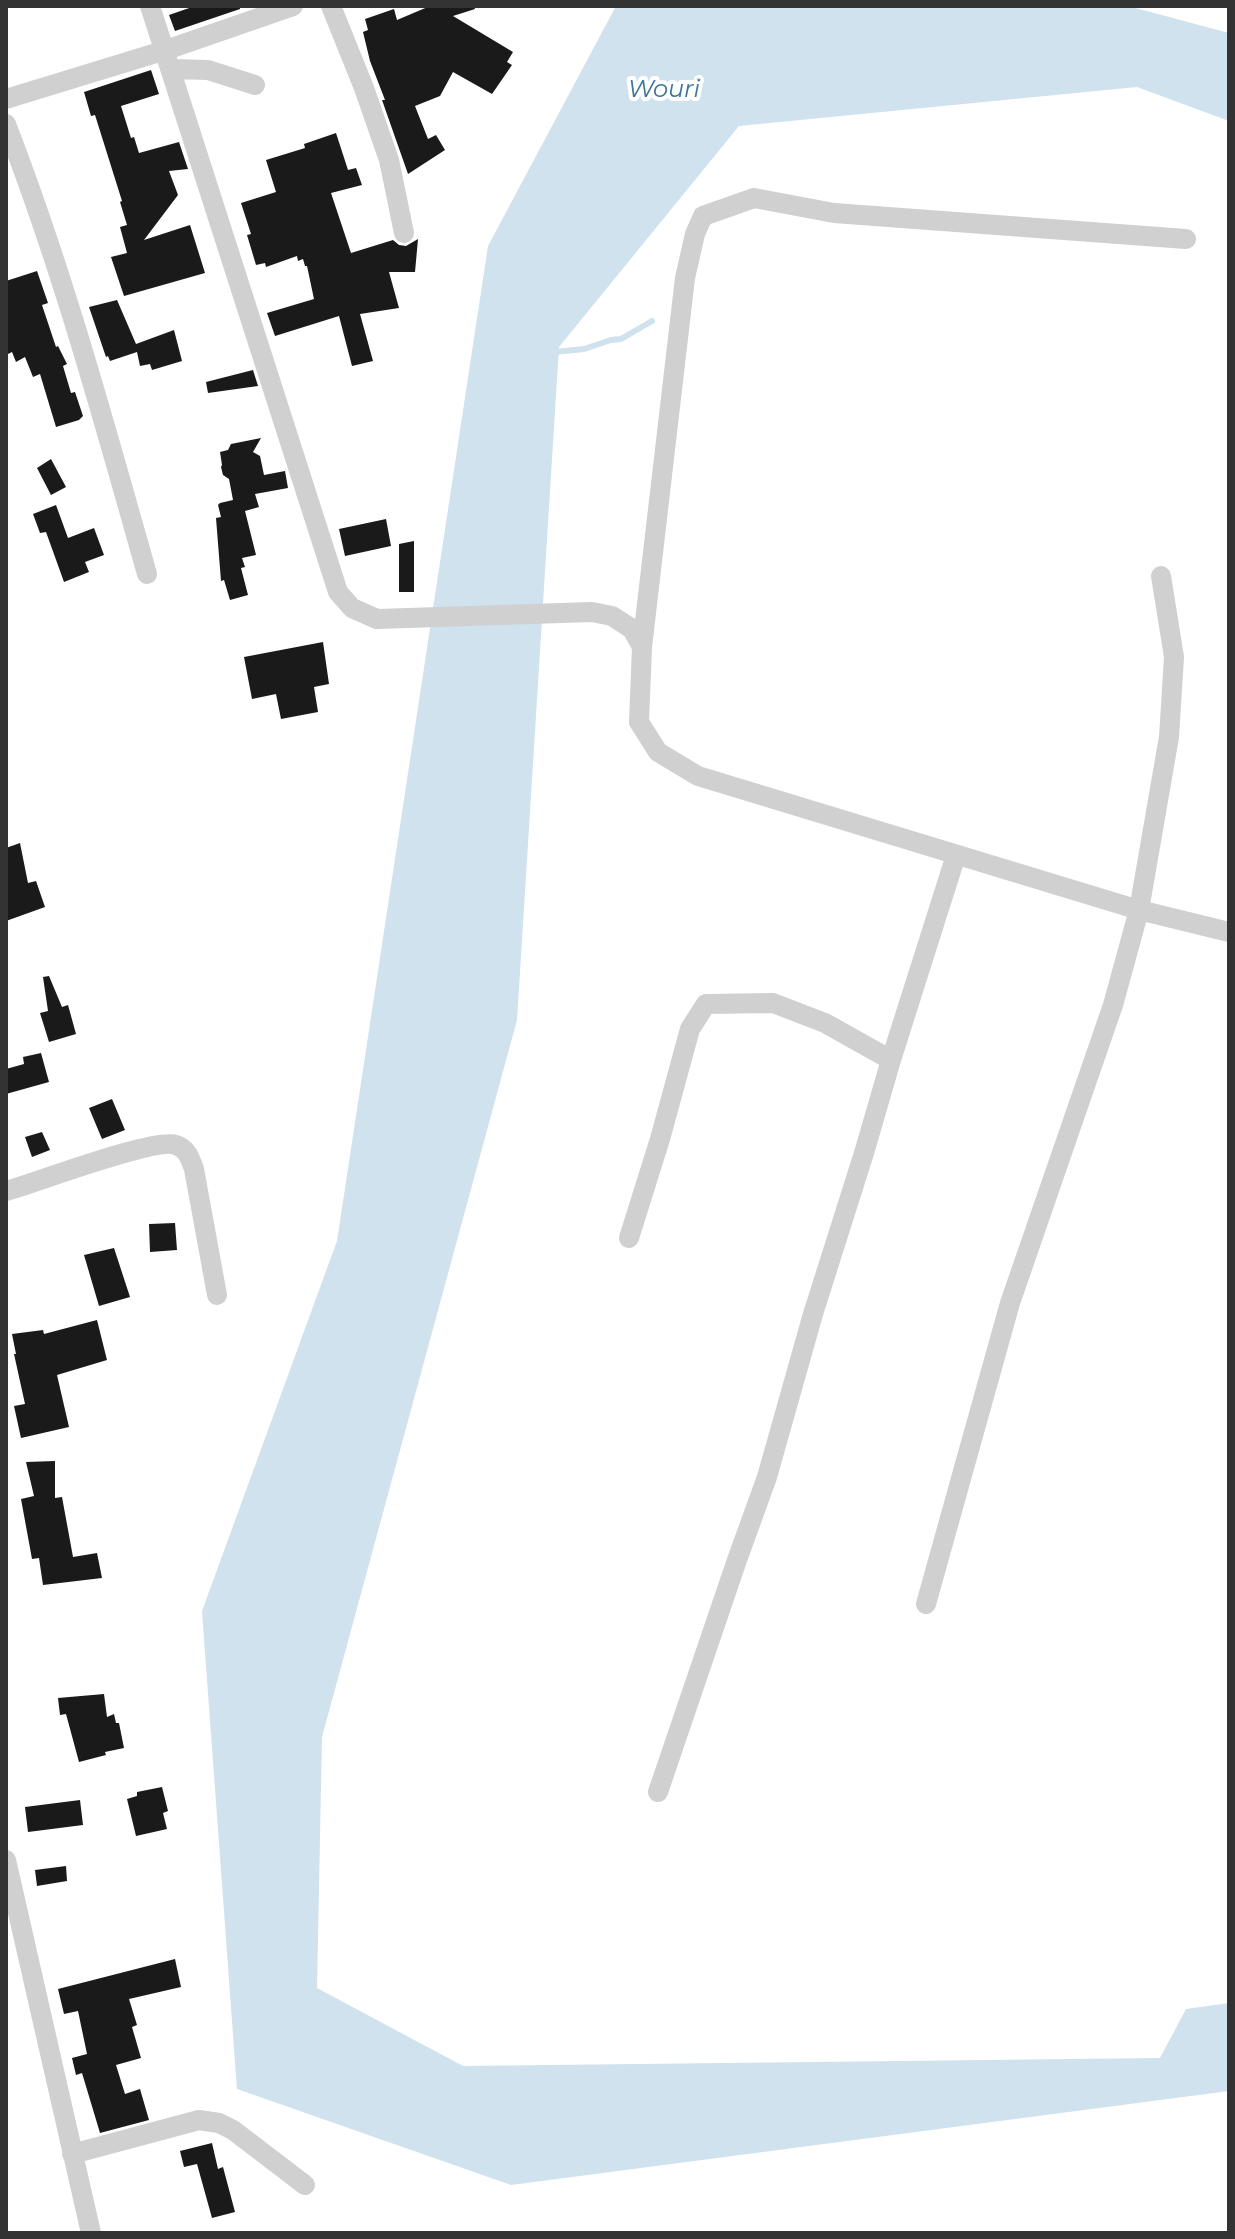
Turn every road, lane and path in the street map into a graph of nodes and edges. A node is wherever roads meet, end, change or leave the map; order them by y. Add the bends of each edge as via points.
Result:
1 (150, 6) edge
2 (293, 6) edge
3 (331, 6) edge
4 (169, 59) junction
5 (255, 85) dead end
6 (6, 99) edge
7 (6, 124) edge
8 (404, 233) dead end
9 (1186, 239) dead end
10 (147, 574) dead end
11 (1161, 576) dead end
12 (642, 647) junction
13 (956, 855) junction
14 (1139, 910) junction
15 (1229, 932) edge
16 (891, 1060) junction
17 (6, 1191) edge
18 (629, 1238) dead end
19 (217, 1295) dead end
20 (926, 1604) dead end
21 (658, 1792) dead end
22 (6, 1860) edge
23 (72, 2154) junction
24 (305, 2185) dead end
25 (91, 2233) edge

1 - 4 street
2 - 4 street
3 - 8 street via 389,160
4 - 5 street
4 - 6 street
4 - 12 street via 338,592 352,608 377,619 592,612 612,616 632,629
7 - 10 street via 90,371
9 - 12 street via 834,213 754,198 703,216 685,278
11 - 14 street via 1174,657 1169,737
12 - 13 street via 639,722 658,752 698,776
13 - 14 street
13 - 16 street
14 - 15 street
14 - 20 street via 1113,1005 1010,1303
16 - 18 street via 825,1023 773,1003 706,1004 690,1029
16 - 21 street via 767,1477
17 - 19 street via 110,1157 169,1143 179,1146 194,1169
22 - 23 street
23 - 24 street via 199,2120 233,2130
23 - 25 street

